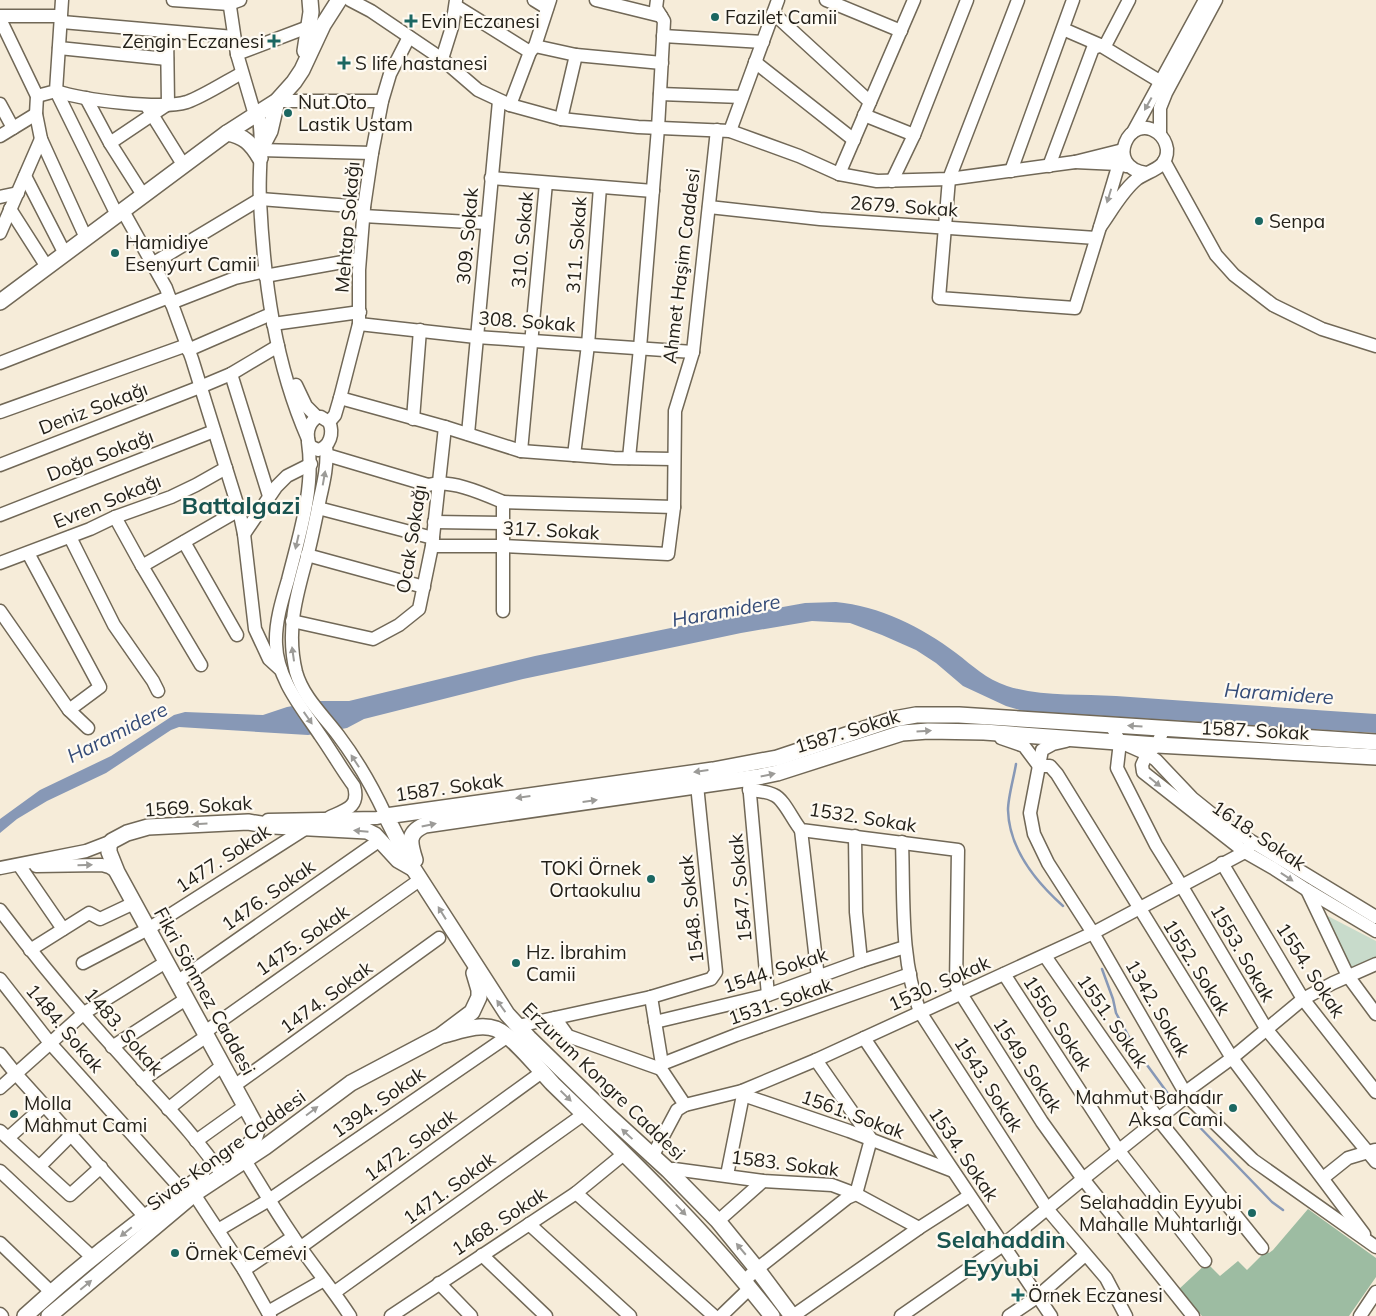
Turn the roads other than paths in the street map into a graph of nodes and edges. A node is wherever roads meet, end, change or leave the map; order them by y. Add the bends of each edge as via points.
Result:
1 (62, 0) edge
2 (173, 0) edge
3 (340, 0) edge
4 (350, 0) edge
5 (534, 0) edge
6 (596, 0) edge
7 (657, 0) edge
8 (778, 0) edge
9 (826, 0) edge
10 (914, 0) edge
11 (967, 0) edge
12 (1018, 0) edge
13 (1073, 0) edge
14 (1129, 0) edge
15 (1205, 0) edge
16 (1216, 0) edge
17 (233, 1) edge
18 (610, 2) edge
19 (456, 3) edge
20 (549, 4) edge
21 (310, 13) edge
22 (773, 13) junction
23 (329, 15) junction
24 (661, 16) junction
25 (0, 17) edge
26 (62, 19) junction
27 (1063, 29) junction
28 (901, 31) junction
29 (167, 32) junction
30 (663, 36) junction
31 (234, 37) junction
32 (409, 37) junction
33 (762, 42) junction
34 (1100, 46) junction
35 (59, 48) junction
36 (532, 49) junction
37 (237, 54) junction
38 (576, 55) junction
39 (167, 59) junction
40 (442, 59) junction
41 (755, 62) junction
42 (662, 63) junction
43 (302, 70) junction
44 (242, 73) junction
45 (1161, 82) junction
46 (56, 90) junction
47 (660, 94) junction
48 (37, 96) junction
49 (742, 97) junction
50 (86, 98) junction
51 (277, 101) junction
52 (382, 101) junction
53 (870, 102) junction
54 (504, 103) junction
55 (0, 104) edge
56 (168, 104) junction
57 (148, 109) junction
58 (36, 114) junction
59 (255, 115) junction
60 (864, 115) junction
61 (561, 119) junction
62 (13, 128) junction
63 (658, 128) junction
64 (724, 130) junction
65 (1133, 132) junction
66 (227, 133) junction
67 (1160, 134) junction
68 (914, 135) junction
69 (0, 136) edge
70 (41, 139) junction
71 (854, 140) junction
72 (110, 143) junction
73 (1123, 150) junction
74 (372, 153) junction
75 (260, 154) junction
76 (1164, 161) junction
77 (1075, 162) junction
78 (1125, 165) junction
79 (184, 166) junction
80 (1049, 166) junction
81 (1011, 171) junction
82 (1146, 173) junction
83 (839, 174) junction
84 (25, 176) junction
85 (492, 178) junction
86 (949, 179) junction
87 (892, 181) junction
88 (546, 183) junction
89 (600, 187) junction
90 (653, 191) junction
91 (1, 193) edge
92 (18, 193) junction
93 (143, 195) junction
94 (260, 199) junction
95 (709, 207) junction
96 (10, 209) junction
97 (363, 212) junction
98 (120, 213) junction
99 (487, 223) junction
100 (945, 228) junction
101 (0, 233) edge
102 (1098, 233) junction
103 (86, 238) junction
104 (65, 254) junction
105 (359, 259) junction
106 (152, 264) junction
107 (47, 267) junction
108 (265, 274) junction
109 (170, 300) junction
110 (0, 302) edge
111 (359, 318) junction
112 (272, 319) junction
113 (420, 330) junction
114 (476, 337) junction
115 (532, 341) junction
116 (588, 344) junction
117 (278, 346) junction
118 (1376, 346) edge
119 (188, 347) junction
120 (640, 348) junction
121 (693, 352) junction
122 (0, 362) edge
123 (231, 374) junction
124 (200, 387) junction
125 (340, 398) junction
126 (0, 412) edge
127 (317, 417) junction
128 (413, 419) junction
129 (329, 422) junction
130 (445, 427) junction
131 (214, 431) junction
132 (468, 434) junction
133 (308, 440) junction
134 (327, 450) junction
135 (521, 451) junction
136 (574, 455) junction
137 (629, 458) junction
138 (673, 459) junction
139 (0, 464) edge
140 (310, 464) junction
141 (226, 468) junction
142 (438, 482) junction
143 (269, 496) junction
144 (503, 502) junction
145 (674, 507) junction
146 (318, 508) junction
147 (239, 510) junction
148 (0, 514) edge
149 (115, 517) junction
150 (434, 522) junction
151 (503, 523) junction
152 (244, 534) junction
153 (70, 537) junction
154 (184, 542) junction
155 (432, 542) junction
156 (503, 546) junction
157 (28, 553) junction
158 (668, 554) joint
159 (307, 555) junction
160 (0, 563) edge
161 (142, 566) junction
162 (424, 587) junction
163 (0, 611) edge
164 (503, 612) dead end
165 (292, 621) junction
166 (237, 635) dead end
167 (201, 665) dead end
168 (281, 670) junction
169 (158, 691) dead end
170 (69, 710) junction
171 (1111, 725) junction
172 (88, 728) dead end
173 (1164, 728) junction
174 (984, 732) junction
175 (1075, 739) junction
176 (1120, 742) junction
177 (1376, 742) edge
178 (1152, 749) junction
179 (1376, 757) edge
180 (1039, 766) junction
181 (749, 784) junction
182 (697, 785) junction
183 (386, 816) junction
184 (324, 820) junction
185 (248, 822) junction
186 (304, 829) junction
187 (801, 830) junction
188 (855, 836) junction
189 (380, 840) junction
190 (112, 841) junction
191 (902, 842) junction
192 (1248, 847) junction
193 (958, 850) joint
194 (1222, 863) junction
195 (19, 865) junction
196 (0, 868) edge
197 (117, 872) junction
198 (417, 873) junction
199 (1181, 885) junction
200 (1307, 890) junction
201 (134, 903) junction
202 (1138, 908) junction
203 (0, 910) edge
204 (1376, 917) edge
205 (63, 929) junction
206 (148, 929) junction
207 (1376, 931) edge
208 (1093, 932) junction
209 (439, 938) dead end
210 (905, 947) junction
211 (30, 950) junction
212 (467, 955) junction
213 (1045, 956) junction
214 (861, 961) junction
215 (166, 962) junction
216 (83, 964) dead end
217 (1376, 964) edge
218 (910, 974) junction
219 (1004, 974) junction
220 (1348, 976) junction
221 (818, 978) junction
222 (0, 980) edge
223 (177, 982) junction
224 (960, 994) junction
225 (768, 995) junction
226 (651, 997) junction
227 (186, 999) junction
228 (1303, 999) junction
229 (920, 1012) junction
230 (84, 1013) junction
231 (1376, 1014) edge
232 (554, 1018) junction
233 (655, 1022) junction
234 (1267, 1030) junction
235 (513, 1031) junction
236 (206, 1034) junction
237 (440, 1036) junction
238 (864, 1038) junction
239 (50, 1043) junction
240 (112, 1047) junction
241 (0, 1054) edge
242 (1232, 1058) junction
243 (816, 1060) junction
244 (223, 1065) junction
245 (661, 1067) junction
246 (542, 1072) junction
247 (16, 1074) junction
248 (142, 1080) junction
249 (234, 1086) junction
250 (0, 1088) edge
251 (1376, 1092) edge
252 (742, 1093) junction
253 (1186, 1096) junction
254 (45, 1105) junction
255 (685, 1105) junction
256 (245, 1106) junction
257 (168, 1109) junction
258 (584, 1114) junction
259 (1158, 1119) junction
260 (257, 1128) junction
261 (290, 1128) junction
262 (72, 1134) junction
263 (4, 1135) edge
264 (871, 1140) junction
265 (196, 1141) junction
266 (1119, 1151) junction
267 (624, 1153) junction
268 (1373, 1155) edge
269 (243, 1156) junction
270 (652, 1157) junction
271 (40, 1166) junction
272 (101, 1167) junction
273 (668, 1170) junction
274 (0, 1171) edge
275 (220, 1171) junction
276 (953, 1171) junction
277 (728, 1175) junction
278 (1323, 1178) junction
279 (1083, 1179) junction
280 (763, 1181) junction
281 (188, 1192) junction
282 (576, 1193) junction
283 (856, 1194) junction
284 (969, 1196) junction
285 (269, 1200) junction
286 (1048, 1210) junction
287 (145, 1217) junction
288 (718, 1221) junction
289 (529, 1224) junction
290 (919, 1228) junction
291 (218, 1230) junction
292 (293, 1237) junction
293 (0, 1243) edge
294 (1003, 1245) junction
295 (1373, 1245) edge
296 (301, 1247) junction
297 (1262, 1248) dead end
298 (482, 1255) junction
299 (1085, 1255) junction
300 (93, 1258) junction
301 (1205, 1261) dead end
302 (757, 1268) junction
303 (244, 1270) junction
304 (324, 1280) junction
305 (439, 1283) junction
306 (747, 1284) junction
307 (51, 1292) junction
308 (335, 1292) junction
309 (1376, 1292) edge
310 (1037, 1297) junction
311 (269, 1314) edge
312 (25, 1316) edge
313 (49, 1316) edge
314 (350, 1316) edge
315 (391, 1316) edge
316 (471, 1316) edge
317 (546, 1316) edge
318 (630, 1316) edge
319 (714, 1316) edge
320 (721, 1316) edge
321 (772, 1316) edge
322 (792, 1316) edge
323 (901, 1316) edge
324 (1009, 1316) edge
325 (1050, 1316) edge
326 (1126, 1316) edge
327 (1193, 1316) edge
328 (1360, 1316) edge

1 - 26 street
2 - 17 street
3 - 23 main road
4 - 32 street
5 - 20 street
6 - 18 street
7 - 24 street via 656,8
8 - 22 street, Ahmet Haşim Caddesi
9 - 28 street
10 - 28 street
11 - 68 street
12 - 86 street
13 - 27 street
14 - 34 street via 1106,44
15 - 45 street
16 - 67 street via 1166,93 1160,108
17 - 31 street
18 - 24 street
19 - 36 street
19 - 40 street
20 - 36 street, 309. Sokak
21 - 23 main road via 320,17
21 - 37 street
21 - 43 main road
22 - 33 street, Ahmet Haşim Caddesi
22 - 53 street
23 - 43 main road
24 - 30 street
25 - 26 street
25 - 48 street
26 - 29 street
26 - 35 street
27 - 34 street
27 - 81 street
28 - 53 street
29 - 31 street
29 - 39 street
30 - 33 street
30 - 42 street
31 - 37 street
32 - 40 street
32 - 52 street, Mehtap Sokağı via 390,74
33 - 41 street, Ahmet Haşim Caddesi
34 - 45 street
34 - 80 street via 1093,48
35 - 39 street
35 - 46 street
36 - 38 street
36 - 54 street, 309. Sokak
37 - 44 street
38 - 42 street
38 - 61 street
39 - 56 street
40 - 54 street via 478,90
41 - 49 street, Ahmet Haşim Caddesi
41 - 71 street
42 - 47 street
43 - 51 main road
44 - 56 street via 188,102
44 - 59 street
45 -> 65 street
46 - 48 street
46 - 50 street
46 - 98 street
47 - 49 street
47 - 63 street
48 - 58 street
49 - 64 street, Ahmet Haşim Caddesi
50 - 57 street
50 - 72 street
51 - 52 street
51 - 59 main road
51 - 75 main road
52 - 74 street, Mehtap Sokağı
53 - 60 street
54 - 61 street
54 - 85 street, 309. Sokak
55 - 62 street
56 - 57 street
57 - 72 street
57 - 79 street
58 - 62 street
58 - 70 street
59 - 66 main road
59 - 75 street
60 - 68 street
60 - 71 street
61 - 63 street
62 - 69 street
63 - 64 street
63 - 90 street
64 - 83 street via 799,156
64 - 95 street, Ahmet Haşim Caddesi
65 - 67 street via 1147,128
65 - 73 street
66 - 75 main road via 242,137
66 - 79 main road
67 - 76 street via 1167,147
68 - 87 street
70 - 84 street
70 - 103 street
71 - 83 street
72 - 93 street
73 - 77 street
73 - 78 street
74 - 75 street
74 - 97 street, Mehtap Sokağı
75 - 94 street
76 - 82 street via 1160,167
76 - 118 street via 1216,255 1234,275 1273,305 1322,329
77 - 78 street
77 - 80 street
78 - 82 street
78 -> 102 street
79 - 93 main road
80 - 81 street
81 - 86 street
82 - 102 street via 1125,192
83 - 87 street
84 - 92 street
84 - 104 street
85 - 88 street
85 - 99 street, 309. Sokak
86 - 87 street
86 - 100 street
88 - 89 street
88 - 115 street, 310. Sokak
89 - 90 street
89 - 116 street, 311. Sokak
90 - 120 street
91 - 92 street
92 - 96 street
93 - 98 main road
94 - 97 street
94 - 106 street
94 - 108 street
95 - 100 street, 2679. Sokak
95 - 121 street, Ahmet Haşim Caddesi
96 - 101 street
96 - 107 street
97 - 99 street
97 - 105 street, Mehtap Sokağı
98 - 103 main road
98 - 106 street
99 - 114 street, 309. Sokak
100 - 102 street, 2679. Sokak
100 - 102 street via 939,298 1065,308 1075,308
103 - 104 main road
104 - 107 main road
105 - 108 street
105 - 111 street, Mehtap Sokağı
106 - 109 street
107 - 110 main road
108 - 109 street via 235,278
108 - 112 street
109 - 119 street
109 - 122 street
111 - 112 street, 308. Sokak
111 - 113 street, 308. Sokak
111 - 125 street, Mehtap Sokağı
112 - 117 street
112 - 119 street, 308. Sokak
113 - 114 street, 308. Sokak
113 - 128 street
114 - 115 street, 308. Sokak
114 - 132 street, 309. Sokak
115 - 116 street, 308. Sokak
115 - 135 street, 310. Sokak
116 - 120 street, 308. Sokak
116 - 136 street, 311. Sokak
117 - 123 street, Deniz Sokağı
117 - 127 street via 302,401
117 - 133 street
119 - 124 street
119 - 126 street, 308. Sokak
120 - 121 street, 308. Sokak
120 - 137 street
121 - 138 street, Ahmet Haşim Caddesi via 675,411
123 - 124 street, Deniz Sokağı
123 - 143 street
124 - 131 street
124 - 139 street, Deniz Sokağı
125 - 128 street
125 - 129 street, Mehtap Sokağı
127 - 129 street
127 - 133 street via 309,426
128 - 130 street
129 - 134 street via 332,431
130 - 132 street
130 - 142 street, Ocak Sokağı
131 - 141 street
131 - 148 street, Doğa Sokağı
132 - 135 street
133 - 134 street via 310,446
133 - 140 street
134 - 142 street via 428,485
146 -> 134 street, Erzurum Kongre Caddesi
135 - 136 street
136 - 137 street
137 - 138 street
138 - 145 street, Ahmet Haşim Caddesi
140 - 143 street via 287,476
140 -> 168 street via 304,512 277,627
141 - 147 street
141 - 149 street, Evren Sokağı via 171,497
142 - 144 street via 480,492
142 - 150 street, Ocak Sokağı
143 - 152 street
144 - 145 street
144 - 151 street
145 - 158 street, Ahmet Haşim Caddesi
146 - 155 street, 317. Sokak
146 - 159 street, Erzurum Kongre Caddesi
147 - 152 street
147 - 154 street
149 - 153 street, Evren Sokağı
149 - 161 street
150 - 151 street
150 - 155 street, Ocak Sokağı
151 - 156 street
152 - 168 street via 255,629 270,660
153 - 157 street, Evren Sokağı
153 - 169 street via 114,625
154 - 161 street
154 - 166 street
155 - 156 street, 317. Sokak
155 - 162 street, Ocak Sokağı
156 - 158 street, 317. Sokak
156 - 164 street
157 - 160 street, Evren Sokağı
157 - 170 street via 100,687
159 - 162 street
159 - 165 street, Erzurum Kongre Caddesi
161 - 167 street
162 - 165 street, Ocak Sokağı via 419,610 373,639
163 - 170 street
183 -> 165 street, Erzurum Kongre Caddesi via 376,794 339,736 302,686 292,651
168 -> 184 street via 296,699 354,786 356,794 349,809
170 - 172 street
173 -> 171 main road, 1587. Sokak
171 - 176 street
171 -> 183 main road, 1587. Sokak via 916,715 768,759
173 - 177 main road, 1587. Sokak
173 - 178 street, 1618. Sokak
174 - 175 main road, 1587. Sokak
174 - 180 street, 1552. Sokak via 1024,746
181 -> 174 main road, 1587. Sokak via 902,733
175 - 176 main road, 1587. Sokak
175 - 180 street, 1342. Sokak via 1042,750
176 - 178 main road, 1587. Sokak
176 - 199 street, 1553. Sokak via 1117,768 1156,845
178 - 179 main road, 1587. Sokak
178 - 192 street, 1618. Sokak via 1142,765 1143,772
180 - 202 street, 1552. Sokak via 1050,766 1057,774
180 - 208 street, 1342. Sokak via 1030,813 1034,834
181 - 182 main road, 1587. Sokak
181 - 187 street, 1532. Sokak via 778,797
181 - 225 street, 1547. Sokak
198 -> 182 main road, 1587. Sokak via 410,843 415,831 425,825
182 - 226 street, 1548. Sokak via 716,972 711,978
183 - 184 street, 1569. Sokak
183 - 198 main road, Erzurum Kongre Caddesi
184 - 185 street, 1569. Sokak
185 - 186 main road
185 -> 190 main road, 1569. Sokak via 148,827
189 -> 186 main road via 367,831
186 - 206 street, 1477. Sokak
187 - 188 street, 1532. Sokak
187 - 221 street
188 - 191 street, 1532. Sokak
188 - 214 street via 856,912
189 - 198 main road via 392,855
189 - 223 street, 1476. Sokak
190 - 195 street, 1569. Sokak via 86,851
190 - 197 main road, Fikri Sönmez Caddesi via 109,852
191 - 193 street, 1532. Sokak
191 - 210 street, 1543. Sokak
192 - 194 street, 1530. Sokak
192 -> 200 street, 1618. Sokak
192 - 204 street, 1618. Sokak
193 - 224 street, 1549. Sokak via 956,986
194 - 199 street, 1530. Sokak
194 - 228 street, 1554. Sokak
195 - 196 street, 1569. Sokak
195 -> 197 street, 1569. Sokak via 102,865
195 - 205 street
197 - 201 main road, Fikri Sönmez Caddesi
212 -> 198 main road, Erzurum Kongre Caddesi
198 - 236 street, 1475. Sokak
199 - 202 street, 1530. Sokak
199 - 234 street, 1553. Sokak
200 - 207 street, 1618. Sokak
200 - 220 street
201 - 205 street via 100,919 89,913
201 - 206 main road, Fikri Sönmez Caddesi
202 - 208 street, 1530. Sokak
202 - 242 street, 1552. Sokak
203 - 211 street, 1483. Sokak
205 - 211 street
206 - 215 main road, Fikri Sönmez Caddesi
206 - 216 street, 1477. Sokak
208 - 213 street, 1530. Sokak
208 - 253 street, 1342. Sokak
209 - 249 street, 1474. Sokak
210 - 214 street, 1544. Sokak
210 - 218 street, 1543. Sokak
211 - 230 street, 1483. Sokak
235 -> 212 main road, Erzurum Kongre Caddesi
212 - 237 main road, Sivas Kongre Caddesi via 479,997 472,1012
213 - 219 street, 1530. Sokak
213 - 259 street, 1551. Sokak
214 - 221 street, 1544. Sokak
215 - 223 main road, Fikri Sönmez Caddesi
215 - 230 street
217 - 220 street
218 - 229 street, 1543. Sokak
218 - 245 street, 1531. Sokak via 736,1035
219 - 224 street, 1530. Sokak
219 - 266 street, 1550. Sokak
220 - 228 street
220 - 231 street
221 - 225 street, 1544. Sokak
222 - 239 street, 1484. Sokak
223 - 227 main road, Fikri Sönmez Caddesi
224 - 229 street, 1530. Sokak
224 - 279 street, 1549. Sokak via 1042,1122
225 - 233 street, 1544. Sokak
226 - 232 street, 1548. Sokak
226 - 233 street
227 - 236 main road, Fikri Sönmez Caddesi
227 - 240 street
228 - 234 street
228 - 251 street, 1554. Sokak
229 - 238 street, 1530. Sokak
229 - 286 street, 1543. Sokak
230 - 239 street
230 - 240 street, 1483. Sokak
232 - 235 street, 1548. Sokak
232 - 245 street via 568,1036
233 - 245 street
234 - 242 street
234 - 268 street, 1553. Sokak via 1351,1134
235 - 237 main road, Sivas Kongre Caddesi via 482,1026
235 - 246 main road, Erzurum Kongre Caddesi
270 -> 235 main road, Erzurum Kongre Caddesi
235 - 285 street, 1394. Sokak
236 - 244 main road, Fikri Sönmez Caddesi
236 - 248 street, 1475. Sokak
261 -> 237 main road, Sivas Kongre Caddesi via 350,1083
238 - 243 street, 1530. Sokak
238 - 276 street, 1534. Sokak
239 - 247 street
239 - 281 street, 1484. Sokak
240 - 248 street, 1483. Sokak
241 - 247 street
242 - 253 street
242 - 278 street, 1552. Sokak
243 - 252 street, 1530. Sokak
243 - 264 street
244 - 249 main road, Fikri Sönmez Caddesi
244 - 257 street
245 - 255 street
246 -> 258 main road, Erzurum Kongre Caddesi
246 - 296 street, 1472. Sokak
247 - 250 street
247 - 254 street
248 - 257 street, 1483. Sokak
249 - 256 main road, Fikri Sönmez Caddesi
252 - 255 street, 1530. Sokak
252 - 264 street, 1561. Sokak
252 - 277 street
253 - 259 street
253 - 295 street, 1342. Sokak via 1253,1160
254 - 262 street
254 - 263 street
255 - 270 street via 677,1110
256 - 260 main road, Fikri Sönmez Caddesi
256 - 265 street
257 - 265 street, 1483. Sokak
258 - 267 main road, Erzurum Kongre Caddesi
258 - 308 street, 1471. Sokak
259 - 266 street
259 - 297 street, 1551. Sokak
260 - 261 main road
260 - 269 main road, Sivas Kongre Caddesi via 257,1135
261 - 269 main road, Sivas Kongre Caddesi
262 - 271 street
262 - 272 street
263 - 271 street
264 - 276 street, 1561. Sokak
264 - 283 street
265 - 275 street, 1483. Sokak
266 - 279 street
266 - 301 street, 1550. Sokak
267 - 282 street, 1468. Sokak
267 -> 306 main road, Erzurum Kongre Caddesi via 686,1214
268 - 278 street via 1348,1158
269 - 275 main road, Sivas Kongre Caddesi
269 - 285 street
270 - 273 main road, Erzurum Kongre Caddesi
271 - 272 street via 70,1195
272 - 287 street
273 - 277 street, 1583. Sokak
273 - 288 main road, Erzurum Kongre Caddesi
274 - 300 street
275 - 281 main road, Sivas Kongre Caddesi
276 - 284 street, 1534. Sokak
277 - 280 street, 1583. Sokak
278 - 295 street, 1552. Sokak
279 - 286 street
279 - 327 street, 1549. Sokak
280 - 283 street, 1583. Sokak via 832,1185
280 - 288 street
281 - 287 main road, Sivas Kongre Caddesi
281 - 291 street, 1484. Sokak
313 -> 281 main road, Sivas Kongre Caddesi
282 - 289 street, 1468. Sokak
282 - 319 street
283 - 290 street, 1583. Sokak
283 - 302 street
284 - 290 street
284 - 294 street, 1534. Sokak
285 - 291 street, 1394. Sokak
285 - 292 street
286 - 294 street
286 - 299 street, 1543. Sokak
287 -> 300 main road, Sivas Kongre Caddesi
302 -> 288 main road, Erzurum Kongre Caddesi
289 - 298 street, 1468. Sokak
289 - 318 street
290 - 322 street
291 - 303 street, 1484. Sokak
292 - 296 street
292 - 303 street
293 - 307 street
294 - 310 street, 1534. Sokak
294 - 323 street
296 - 304 street
298 - 305 street, 1468. Sokak
298 - 317 street
299 - 310 street
299 - 326 street, 1543. Sokak via 1106,1278
300 - 307 main road, Sivas Kongre Caddesi
302 - 306 street
302 - 322 main road, Erzurum Kongre Caddesi
303 - 311 street, 1484. Sokak
304 - 308 street
304 - 311 street
305 - 315 street, 1468. Sokak
305 - 316 street
306 - 320 street
306 - 321 main road, Erzurum Kongre Caddesi
307 - 312 main road, Sivas Kongre Caddesi
308 - 314 street
309 - 328 street
310 - 324 street
310 - 325 street, 1534. Sokak

